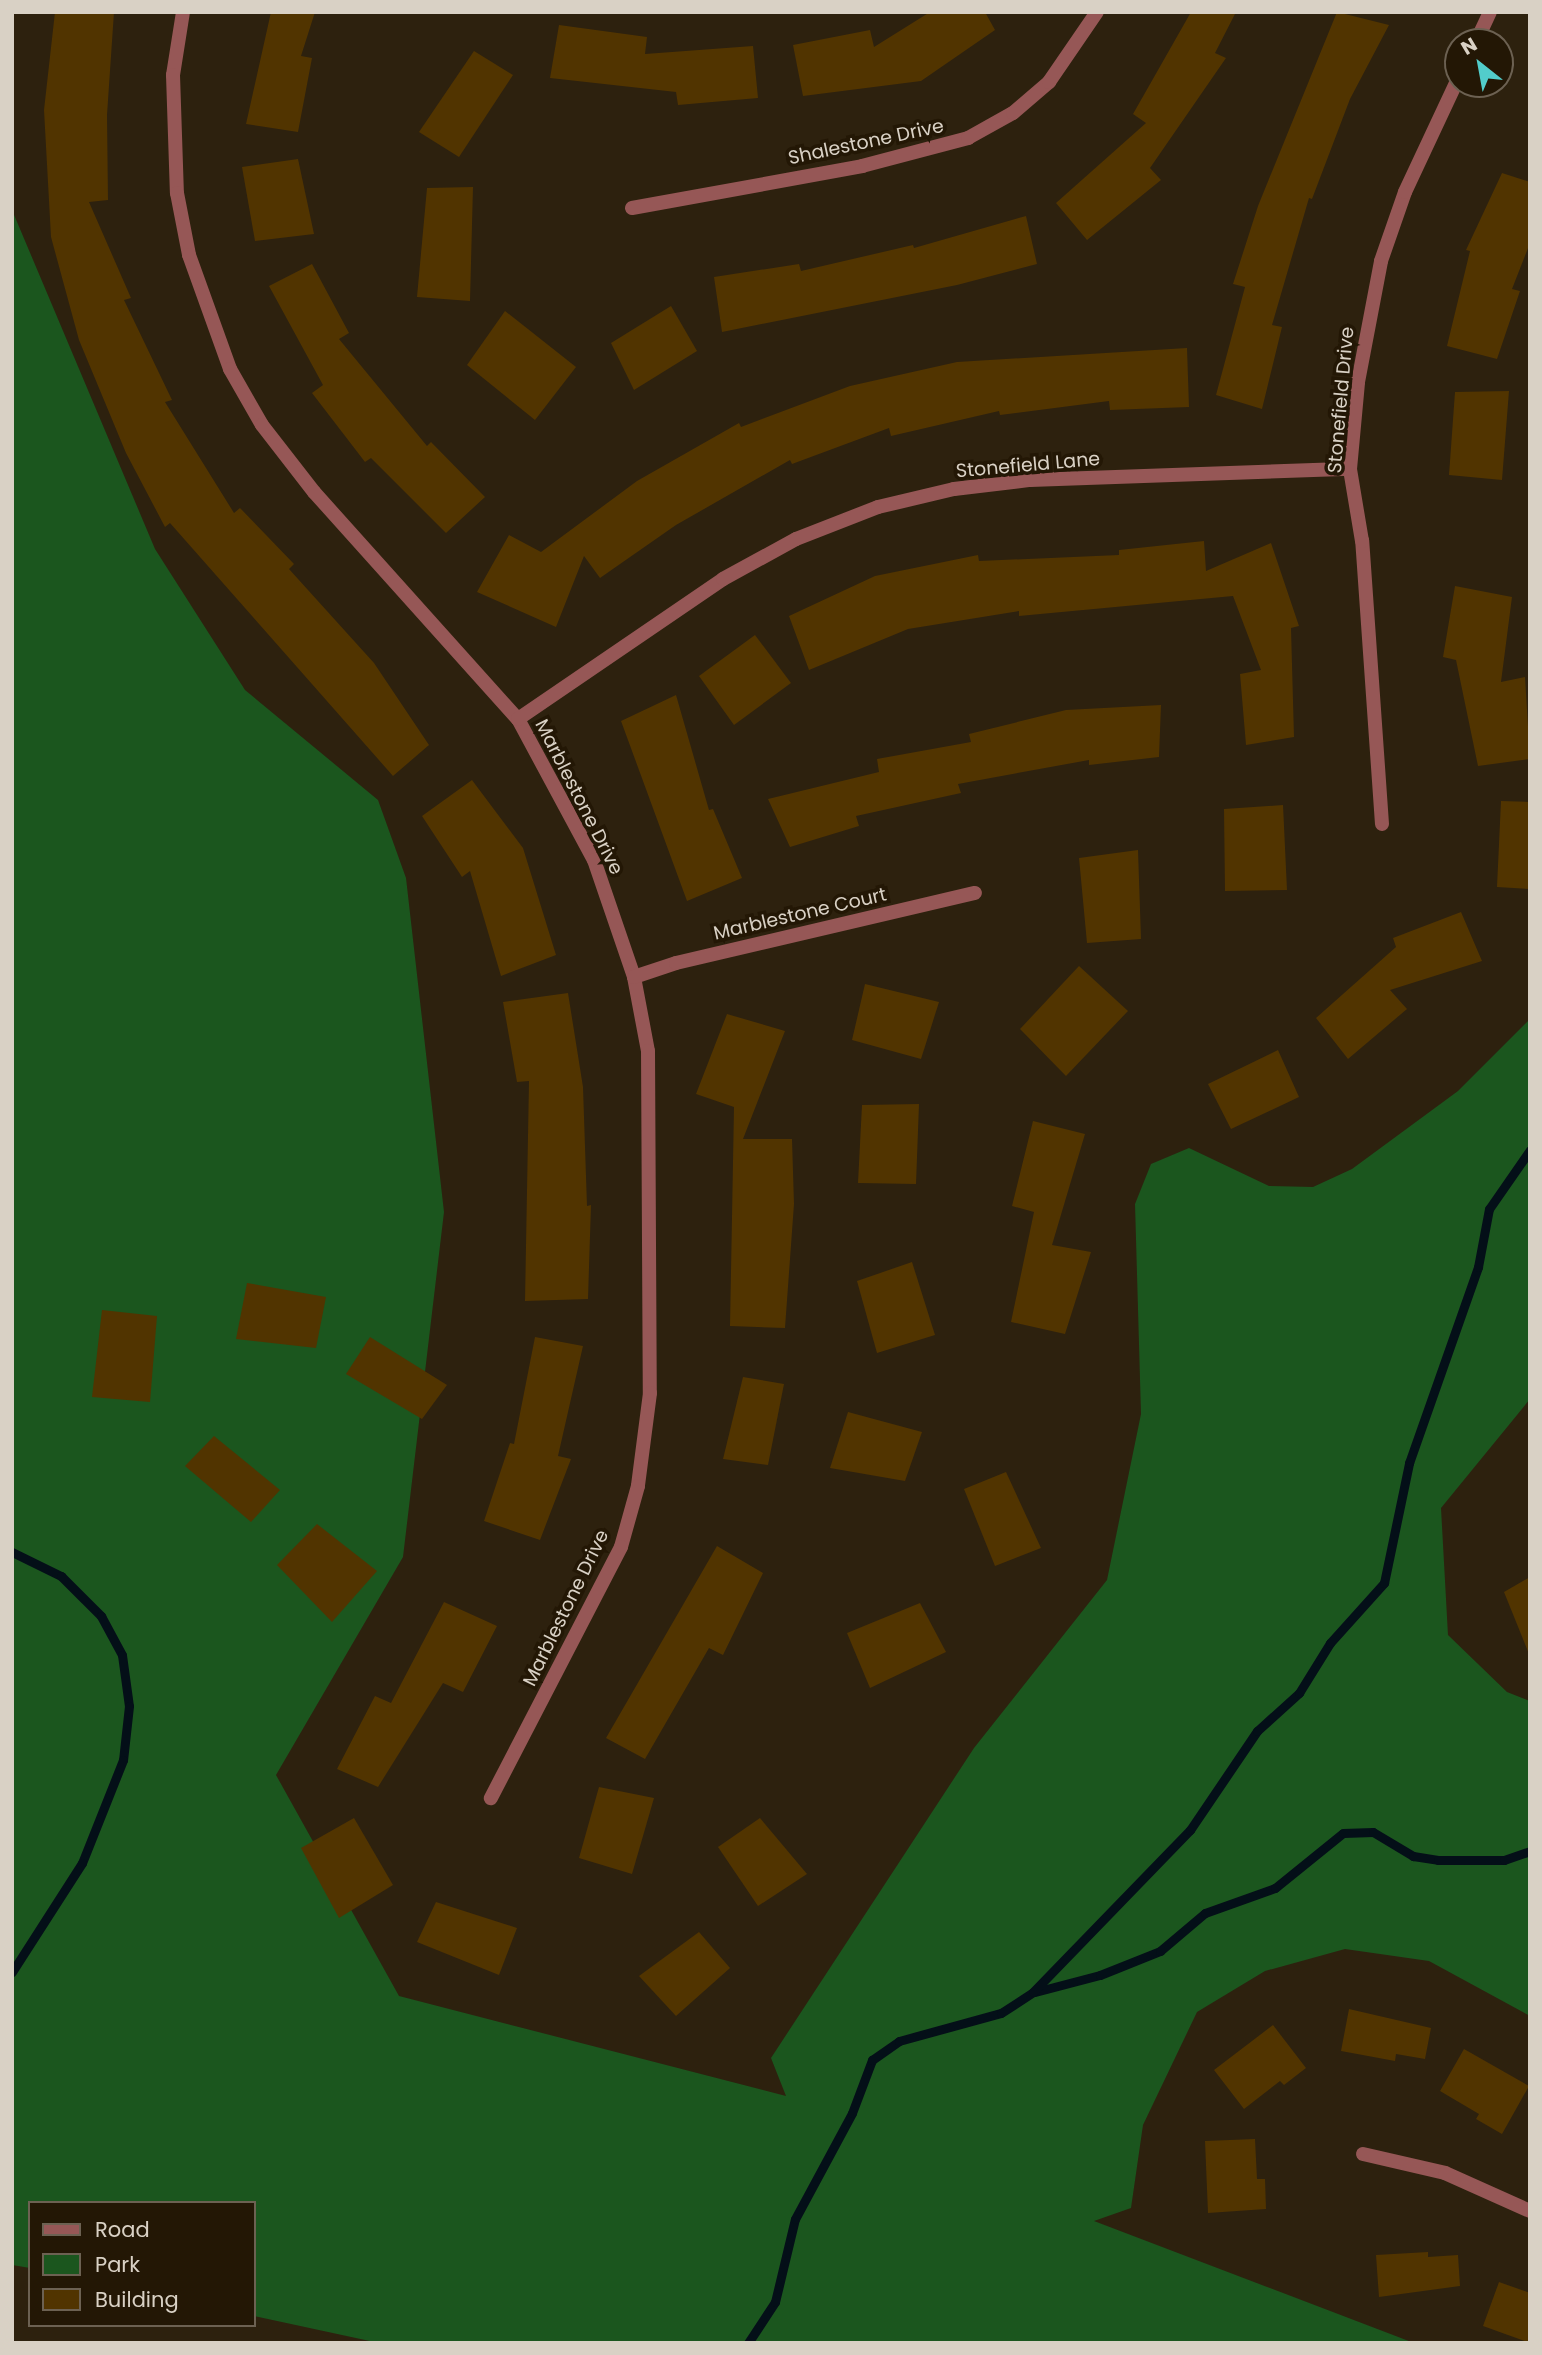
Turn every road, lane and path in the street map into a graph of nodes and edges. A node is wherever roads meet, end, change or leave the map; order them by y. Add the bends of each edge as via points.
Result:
1 (183, 12) edge
2 (1097, 12) edge
3 (1490, 12) edge
4 (1483, 28) edge
5 (1449, 98) edge
6 (632, 208) dead end
7 (1350, 469) junction
8 (518, 719) junction
9 (1382, 824) dead end
10 (975, 894) dead end
11 (634, 977) junction
12 (491, 1798) dead end
13 (1363, 2154) dead end
14 (1530, 2211) edge

1 - 8 street, Marblestone Drive via 173,75 177,193 188,255 230,369 262,425 314,492
2 - 6 street, Shalestone Drive via 1049,82 1013,113 968,138 862,166
3 - 4 street
5 - 7 street, Stonefield Drive via 1405,192 1381,261 1365,327
7 - 8 street, Stonefield Lane via 1030,480 954,489 878,507 796,539 723,579
7 - 9 street, Stonefield Drive via 1362,541
8 - 11 street, Marblestone Drive via 594,860
10 - 11 street, Marblestone Court via 676,962
11 - 12 street, Marblestone Drive via 648,1051 650,1393 646,1443 621,1547
13 - 14 street via 1446,2173

